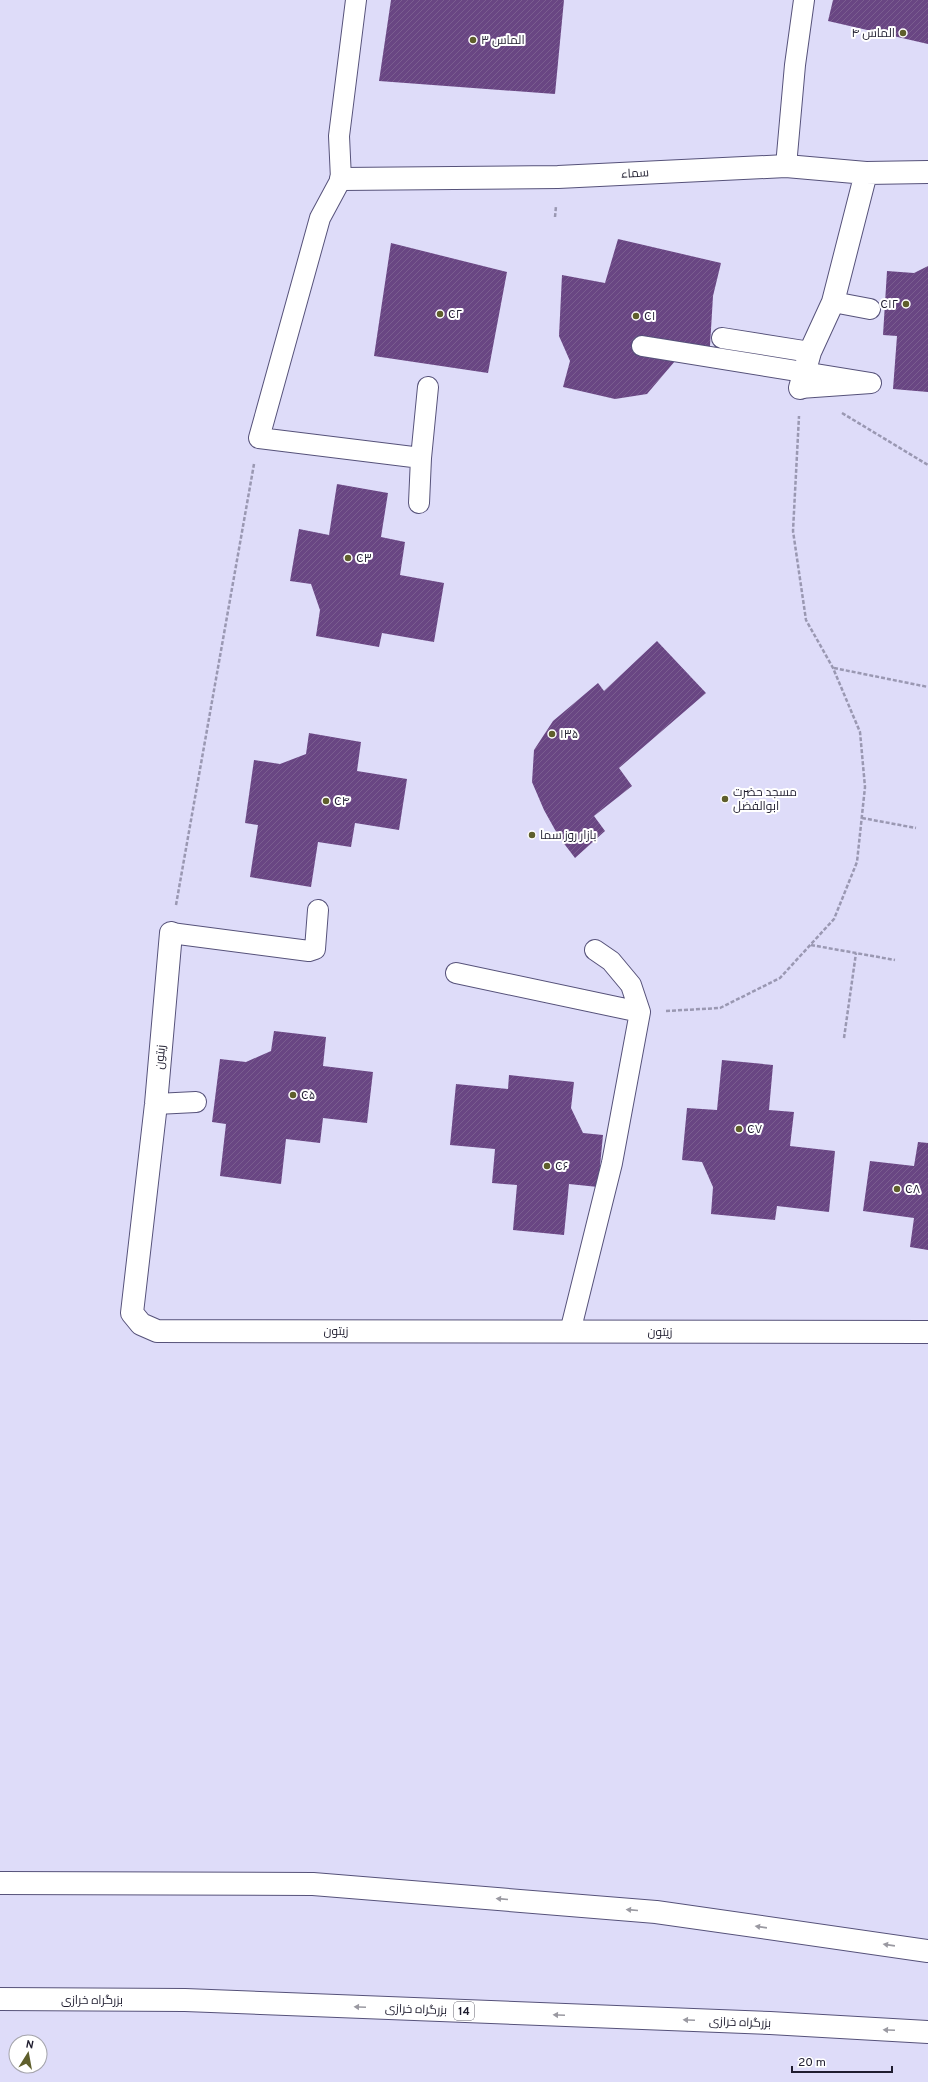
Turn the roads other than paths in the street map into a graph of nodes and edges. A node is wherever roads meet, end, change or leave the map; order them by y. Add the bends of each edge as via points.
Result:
1 (356, 0) edge
2 (804, 0) edge
3 (786, 166) junction
4 (928, 172) edge
5 (866, 173) junction
6 (341, 179) junction
7 (833, 302) junction
8 (870, 309) dead end
9 (722, 338) dead end
10 (642, 346) dead end
11 (810, 352) junction
12 (428, 387) dead end
13 (800, 388) joint
14 (421, 458) junction
15 (418, 503) dead end
16 (318, 910) dead end
17 (171, 933) joint
18 (595, 950) dead end
19 (456, 973) dead end
20 (640, 1012) junction
21 (196, 1102) dead end
22 (156, 1104) junction
23 (570, 1332) junction
24 (928, 1332) edge
25 (0, 1883) edge
26 (928, 1951) edge
27 (0, 1999) edge
28 (928, 2032) edge

1 - 6 lane via 339,136
2 - 3 lane
3 - 5 main road, سماء
3 - 6 main road, سماء via 558,177
4 - 5 main road, سماء
5 - 7 main road
6 - 14 lane via 320,218 259,438
7 - 8 lane
7 - 11 main road
9 - 11 lane
10 - 13 lane via 871,383
11 - 13 main road
12 - 14 lane
14 - 15 lane
16 - 17 lane via 315,949 308,951
17 - 22 main road, زیتون
18 - 20 lane via 611,961 631,985
19 - 20 lane
20 - 23 lane via 612,1163
21 - 22 lane
22 - 23 main road, زیتون via 132,1313 141,1324 157,1330
23 - 24 main road, زیتون
26 -> 25 main road via 656,1912 313,1884
28 -> 27 main road, بزرگراه خرازی / 14 via 770,2023 185,2000

